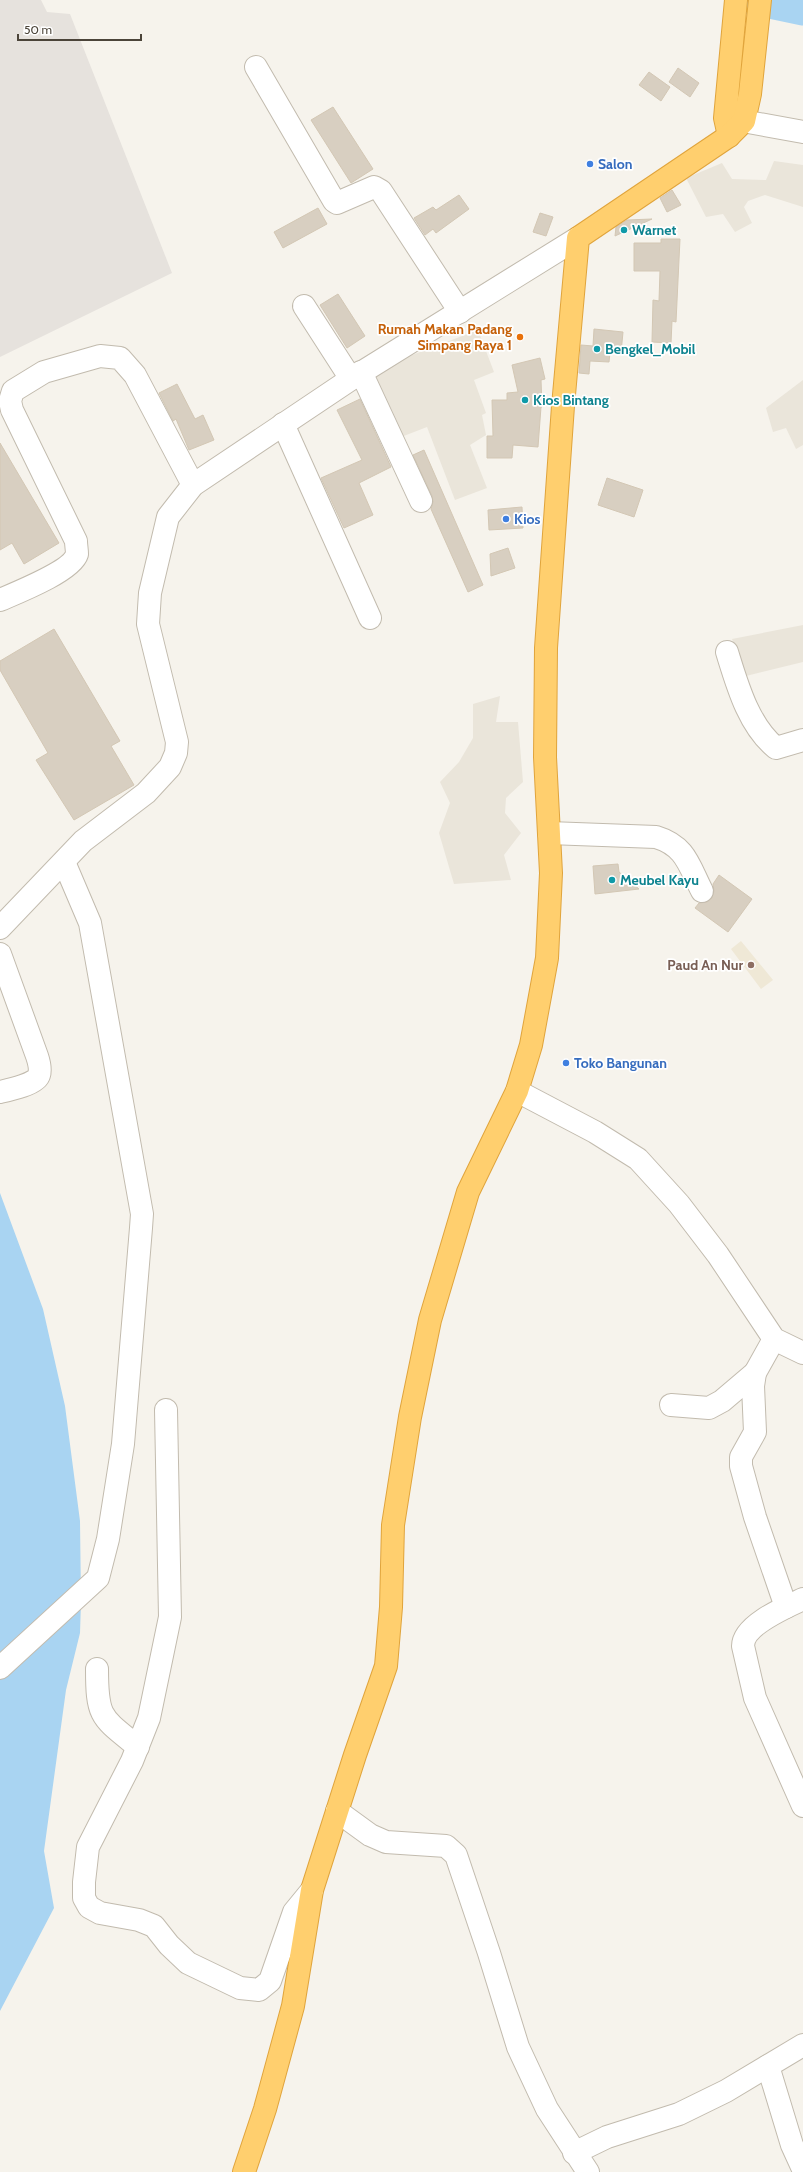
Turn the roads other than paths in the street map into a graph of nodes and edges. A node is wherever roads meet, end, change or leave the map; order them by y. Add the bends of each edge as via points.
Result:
1 (736, 0) edge
2 (760, 0) edge
3 (256, 67) dead end
4 (733, 125) junction
5 (803, 132) edge
6 (578, 238) junction
7 (304, 306) dead end
8 (460, 312) junction
9 (356, 375) junction
10 (283, 424) junction
11 (193, 485) junction
12 (421, 502) dead end
13 (0, 600) edge
14 (370, 618) dead end
15 (727, 652) dead end
16 (803, 740) edge
17 (549, 833) junction
18 (64, 862) junction
19 (702, 891) dead end
20 (0, 928) edge
21 (0, 954) edge
22 (517, 1091) junction
23 (0, 1092) edge
24 (774, 1339) junction
25 (803, 1353) edge
26 (755, 1373) junction
27 (670, 1405) dead end
28 (166, 1410) dead end
29 (795, 1603) edge
30 (0, 1668) edge
31 (97, 1669) dead end
32 (138, 1747) junction
33 (803, 1806) edge
34 (337, 1811) junction
35 (312, 1890) junction
36 (803, 2045) edge
37 (768, 2066) junction
38 (574, 2153) junction
39 (803, 2169) edge
40 (244, 2172) edge
41 (588, 2172) edge

1 - 4 highway
2 - 4 highway via 750,94
3 - 8 street via 334,201 374,187 381,191
4 - 5 street
4 - 6 highway
6 - 8 street
6 - 17 highway via 546,648 545,757
7 - 9 street
8 - 9 street
9 - 10 street
9 - 12 street
10 - 11 street
10 - 14 street
11 - 13 street via 135,375 120,358 100,356 44,372 12,391 12,410 76,541 77,554 71,563 53,574
11 - 18 street via 168,517 150,593 148,624 176,742 176,754 170,767 146,793 83,841
15 - 16 street via 750,713 768,741 776,748
17 - 19 street via 656,837 670,842 682,852
17 - 22 highway via 547,958 531,1045
18 - 20 street
18 - 30 street via 90,923 142,1214 123,1444 108,1539 98,1578
21 - 23 street via 38,1056 40,1068 39,1077 34,1082
22 - 24 street via 595,1132 638,1159 679,1204 714,1249
22 - 34 highway via 468,1192 430,1320 410,1417 394,1525 386,1666
24 - 25 street
24 - 26 street
26 - 27 street via 722,1401 709,1408
26 - 29 street via 755,1432 741,1457 741,1466 755,1517
28 - 32 street via 171,1612 149,1718
29 - 33 street via 750,1629 743,1638 743,1646 755,1698
31 - 32 street via 99,1709 110,1725
32 - 35 street via 88,1847 84,1898 89,1907 100,1913 139,1920 154,1926 188,1963 240,1988 259,1990 270,1981 294,1912
34 - 35 highway
34 - 38 street via 370,1835 386,1842 446,1846 456,1856 518,2047 547,2109
35 - 40 highway via 292,2006 265,2109
36 - 37 street
37 - 38 street via 726,2091 679,2114 607,2137
37 - 39 street via 792,2145
38 - 41 street

